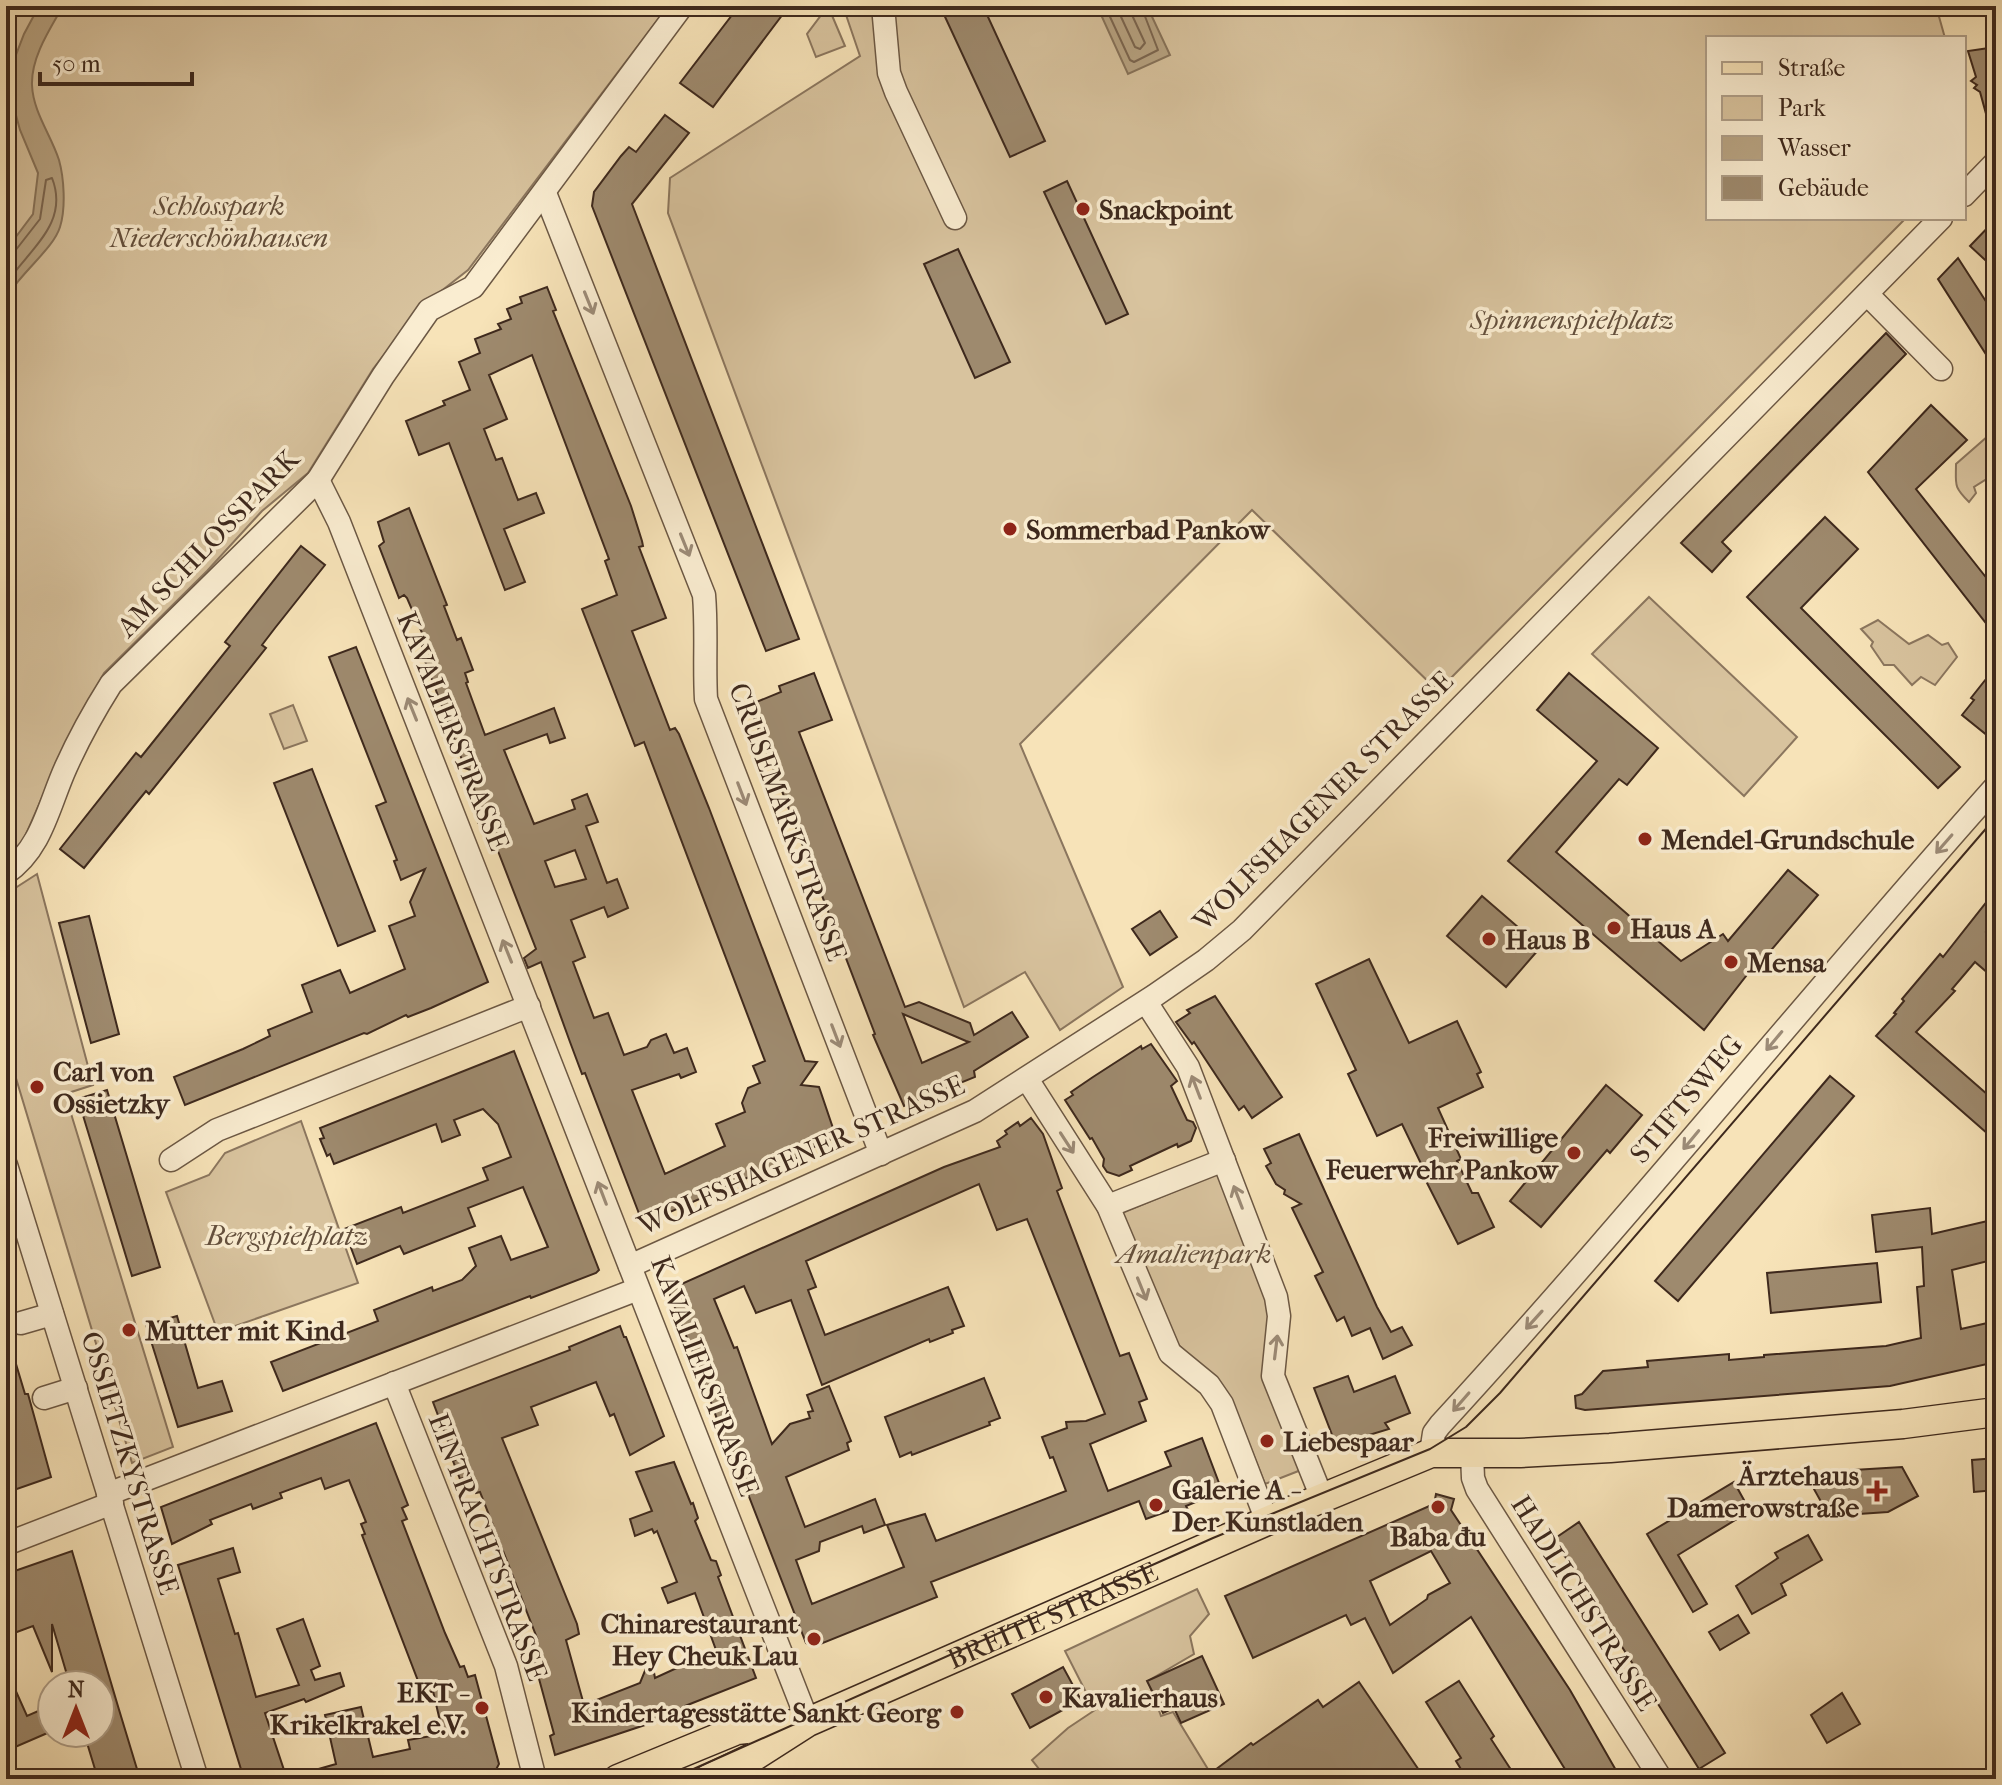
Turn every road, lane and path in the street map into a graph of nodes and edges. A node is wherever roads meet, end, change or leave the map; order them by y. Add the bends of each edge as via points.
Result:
1 (682, 6) edge
2 (883, 6) edge
3 (1996, 162) edge
4 (545, 193) junction
5 (1966, 193) edge
6 (955, 218) dead end
7 (1939, 220) edge
8 (1867, 294) junction
9 (1941, 369) dead end
10 (318, 480) junction
11 (1996, 786) edge
12 (6, 873) edge
13 (1146, 1002) junction
14 (529, 1006) junction
15 (1027, 1079) junction
16 (881, 1154) junction
17 (171, 1160) dead end
18 (1224, 1160) junction
19 (6, 1165) edge
20 (1108, 1206) junction
21 (13, 1213) edge
22 (630, 1266) junction
23 (638, 1289) junction
24 (52, 1314) junction
25 (21, 1323) dead end
26 (394, 1383) junction
27 (76, 1388) junction
28 (44, 1398) dead end
29 (1996, 1412) edge
30 (1431, 1453) junction
31 (1472, 1454) junction
32 (110, 1498) junction
33 (1322, 1498) junction
34 (1267, 1521) junction
35 (6, 1544) edge
36 (808, 1722) junction
37 (197, 1779) edge
38 (535, 1779) edge
39 (618, 1779) edge
40 (708, 1779) edge
41 (1661, 1779) edge

1 - 4 street, AM SCHLOSSPARK
2 - 6 street via 892,82
3 - 5 street
4 - 10 street, AM SCHLOSSPARK via 473,287 429,310
4 -> 16 street, CRUSEMARKSTRASSE via 704,595 706,699
7 - 8 street, WOLFSHAGENER STRASSE
8 - 9 street
8 - 13 street, WOLFSHAGENER STRASSE via 1242,930
10 - 12 street, AM SCHLOSSPARK via 111,684 88,720 35,843
14 -> 10 street, KAVALIERSTRASSE
11 -> 30 street, STIFTSWEG via 1440,1425
13 - 15 street, WOLFSHAGENER STRASSE
18 -> 13 street via 1188,1067
14 - 17 street via 217,1130
22 -> 14 street, KAVALIERSTRASSE
15 - 16 street, WOLFSHAGENER STRASSE via 975,1111
15 -> 20 street
16 - 22 street, WOLFSHAGENER STRASSE
18 - 20 street
33 -> 18 street via 1276,1386 1279,1305
19 - 21 street, OSSIETZKYSTRASSE
20 -> 34 street via 1170,1353 1209,1385 1222,1404
21 - 24 street, OSSIETZKYSTRASSE
22 - 23 street, KAVALIERSTRASSE
23 - 26 street
23 - 36 street, KAVALIERSTRASSE
24 - 25 street
24 - 27 street, OSSIETZKYSTRASSE
26 - 32 street
26 - 38 street, EINTRACHTSTRASSE via 506,1666
27 - 28 street
27 - 32 street, OSSIETZKYSTRASSE
29 - 31 main road via 1647,1445
30 - 31 main road
30 - 33 main road, BREITE STRASSE
31 - 41 street, HADLICHSTRASSE via 1477,1489
32 - 35 street
32 - 37 street, OSSIETZKYSTRASSE
33 - 34 main road, BREITE STRASSE
34 - 36 main road, BREITE STRASSE
36 - 39 main road, BREITE STRASSE via 737,1730
36 - 40 main road, BREITE STRASSE

